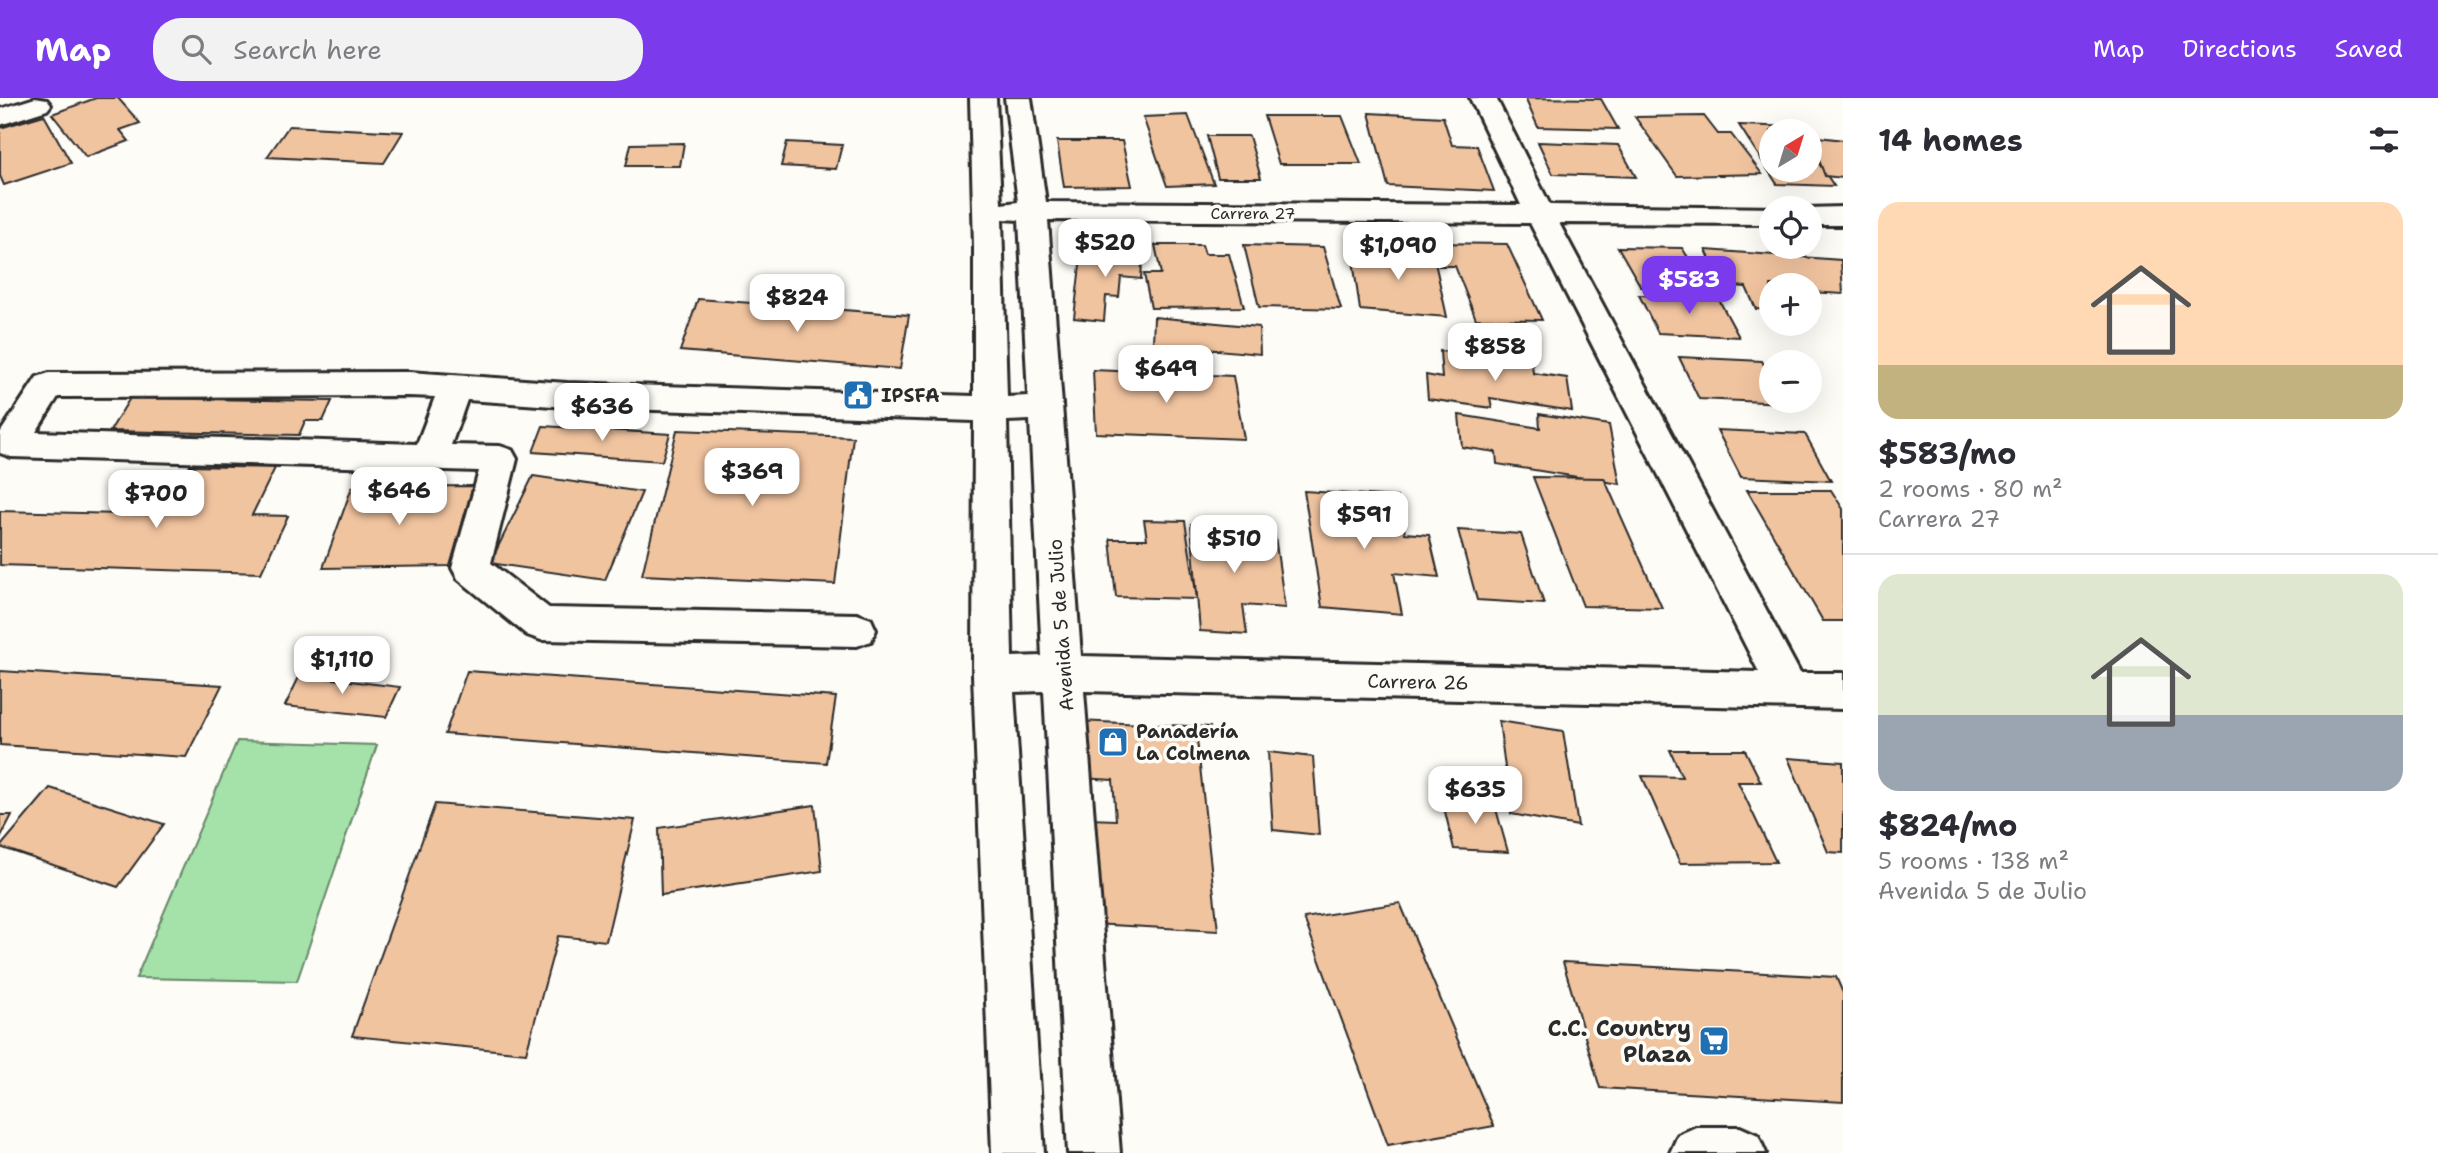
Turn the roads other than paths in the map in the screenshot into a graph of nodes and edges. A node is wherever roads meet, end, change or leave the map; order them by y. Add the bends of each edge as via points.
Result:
1 (983, 98) edge
2 (1018, 98) edge
3 (1483, 98) edge
4 (38, 105) dead end
5 (0, 117) edge
6 (988, 210) junction
7 (1033, 212) junction
8 (1539, 214) junction
9 (1759, 215) edge
10 (1822, 216) edge
11 (1843, 216) edge
12 (455, 387) junction
13 (1046, 408) junction
14 (990, 409) junction
15 (6, 443) edge
16 (430, 456) junction
17 (857, 630) dead end
18 (1064, 673) junction
19 (993, 675) junction
20 (1789, 690) junction
21 (1843, 691) edge
22 (1018, 1153) edge
23 (1094, 1153) edge
24 (1696, 1153) edge
25 (1740, 1153) edge

1 - 6 street
2 - 7 street, Avenida 5 de Julio
3 - 8 street
4 - 5 street
6 - 7 street, Carrera 27
6 - 14 street
7 - 8 street, Carrera 27
7 - 13 street, Avenida 5 de Julio
8 - 9 street, Carrera 27
8 - 20 street
10 - 11 street
12 - 14 street
12 - 15 street via 49,385
12 - 16 street
13 - 14 street
13 - 18 street, Avenida 5 de Julio
14 - 19 street
15 - 16 street
16 - 17 street via 500,459 471,568 541,624
18 - 19 street, Carrera 26
18 - 20 street, Carrera 26
18 - 23 street, Avenida 5 de Julio
19 - 22 street
20 - 21 street, Carrera 26
24 - 25 street

